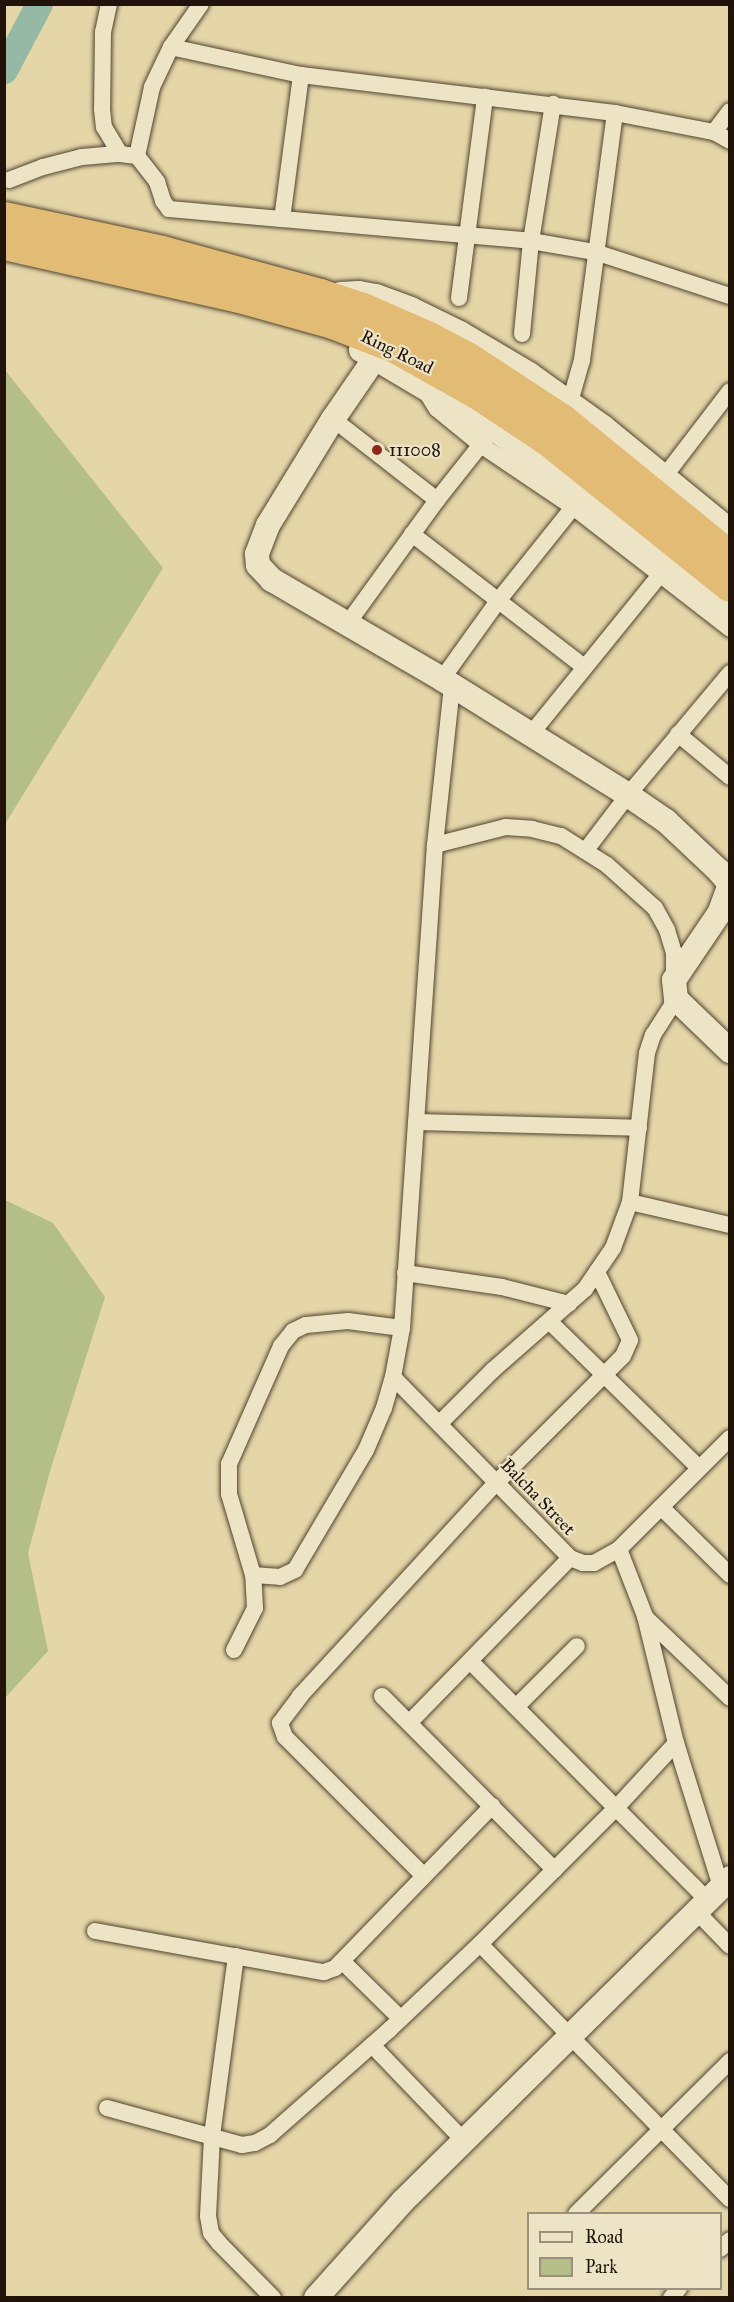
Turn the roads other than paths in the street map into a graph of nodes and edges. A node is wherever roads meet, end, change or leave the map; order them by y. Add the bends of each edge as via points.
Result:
1 (109, 4) edge
2 (201, 4) edge
3 (171, 47) junction
4 (301, 75) junction
5 (485, 97) junction
6 (553, 104) junction
7 (729, 111) edge
8 (615, 113) junction
9 (714, 132) junction
10 (729, 141) edge
11 (120, 154) junction
12 (137, 156) junction
13 (9, 180) dead end
14 (4, 218) edge
15 (282, 219) junction
16 (468, 234) junction
17 (531, 241) junction
18 (4, 244) edge
19 (595, 252) junction
20 (159, 264) junction
21 (320, 295) junction
22 (729, 296) edge
23 (459, 298) dead end
24 (333, 323) junction
25 (522, 334) dead end
26 (375, 358) junction
27 (729, 391) edge
28 (570, 402) junction
29 (333, 419) junction
30 (487, 437) junction
31 (664, 477) junction
32 (437, 500) junction
33 (578, 501) junction
34 (729, 531) edge
35 (412, 534) junction
36 (729, 557) edge
37 (664, 570) junction
38 (729, 585) edge
39 (498, 601) junction
40 (729, 614) edge
41 (348, 623) junction
42 (729, 629) edge
43 (584, 667) junction
44 (729, 673) edge
45 (447, 682) junction
46 (531, 734) junction
47 (678, 734) junction
48 (729, 777) edge
49 (628, 795) junction
50 (435, 845) junction
51 (586, 850) junction
52 (729, 884) edge
53 (675, 989) junction
54 (729, 1052) edge
55 (416, 1122) junction
56 (639, 1128) junction
57 (630, 1202) junction
58 (729, 1225) edge
59 (597, 1272) junction
60 (405, 1273) junction
61 (569, 1304) junction
62 (549, 1321) junction
63 (402, 1328) junction
64 (604, 1375) junction
65 (393, 1377) junction
66 (440, 1423) junction
67 (729, 1438) edge
68 (699, 1468) junction
69 (497, 1482) junction
70 (661, 1507) junction
71 (619, 1549) junction
72 (570, 1558) junction
73 (253, 1575) junction
74 (729, 1575) edge
75 (645, 1616) junction
76 (577, 1646) dead end
77 (234, 1650) dead end
78 (471, 1662) junction
79 (382, 1696) dead end
80 (729, 1698) edge
81 (516, 1707) junction
82 (410, 1722) junction
83 (676, 1743) junction
84 (492, 1806) junction
85 (617, 1807) junction
86 (555, 1870) junction
87 (424, 1876) junction
88 (714, 1895) edge
89 (95, 1931) dead end
90 (480, 1944) junction
91 (729, 1946) edge
92 (236, 1956) junction
93 (343, 1962) junction
94 (401, 2019) junction
95 (572, 2036) junction
96 (372, 2045) junction
97 (729, 2061) edge
98 (107, 2108) dead end
99 (661, 2127) junction
100 (212, 2137) junction
101 (463, 2140) junction
102 (729, 2199) edge
103 (578, 2212) edge
104 (273, 2298) edge
105 (316, 2298) edge

1 - 11 street via 103,32 102,109 104,127
2 - 3 street
3 - 4 street
3 - 12 street via 152,87
4 - 5 street
4 - 15 street
5 - 6 street
5 - 16 street
6 - 8 street
6 - 17 street
7 - 9 street
8 - 9 street
8 - 19 street
9 - 10 street
11 - 12 street
11 - 13 street via 82,157
12 - 15 street via 157,182 169,209
14 - 20 highway, Ring Road
15 - 16 street
16 - 17 street
16 - 23 street
17 - 19 street
17 - 25 street
18 - 20 highway, Ring Road
19 - 22 street
19 - 28 street via 582,360
20 - 21 highway, Ring Road
20 - 24 highway, Ring Road
21 - 28 street via 359,293 411,309 460,333
21 - 36 highway, Ring Road via 429,338 505,382 562,420
24 - 26 street via 353,346
24 - 38 highway, Ring Road via 394,347 548,440
26 - 29 street
26 - 30 street via 423,387
27 - 31 street
28 - 31 street
29 - 32 street
29 - 41 street via 268,525 257,554 258,565 272,580
30 - 32 street
30 - 33 street
31 - 34 street
32 - 35 street
33 - 37 street
33 - 39 street
35 - 39 street
35 - 41 street
37 - 40 street
37 - 42 street
37 - 43 street
39 - 43 street
39 - 45 street
41 - 45 street
43 - 46 street
44 - 47 street
45 - 46 street
45 - 50 street
46 - 49 street
47 - 48 street
47 - 49 street
49 - 51 street
49 - 52 street via 666,821
50 - 51 street via 506,827 561,836
50 - 55 street
51 - 53 street via 655,908 674,953
52 - 53 street via 720,912
53 - 54 street
53 - 56 street via 646,1053
55 - 56 street
55 - 60 street
56 - 57 street
57 - 58 street
57 - 59 street via 613,1248
59 - 61 street
59 - 64 street via 630,1340 623,1356
60 - 61 street via 502,1287
60 - 63 street
61 - 62 street
62 - 64 street
62 - 66 street
63 - 65 street
63 - 73 street via 348,1321 306,1325 293,1331 281,1346 229,1464 229,1494
64 - 68 street
64 - 69 street
65 - 66 street, Balcha Street
65 - 73 street via 366,1450 296,1570 280,1577
66 - 69 street, Balcha Street
67 - 68 street
68 - 70 street
69 - 72 street, Balcha Street
69 - 87 street via 300,1696 280,1723 285,1737
70 - 71 street
70 - 74 street
71 - 72 street via 594,1563
71 - 75 street
72 - 78 street, Balcha Street
73 - 77 street via 255,1608
75 - 80 street
75 - 83 street
76 - 81 street
78 - 81 street
78 - 82 street, Balcha Street
79 - 82 street
81 - 85 street
82 - 84 street
83 - 85 street
83 - 88 street
84 - 86 street
84 - 87 street
85 - 86 street
85 - 88 street
86 - 90 street
87 - 93 street
88 - 91 street
88 - 95 street
89 - 92 street
90 - 94 street
90 - 95 street
92 - 93 street via 324,1972
92 - 100 street
93 - 94 street
94 - 96 street
95 - 99 street
95 - 101 street
96 - 100 street via 270,2135 242,2145
96 - 101 street
97 - 99 street
98 - 100 street
99 - 102 street
99 - 103 street
100 - 104 street via 208,2216 211,2233
101 - 105 street

